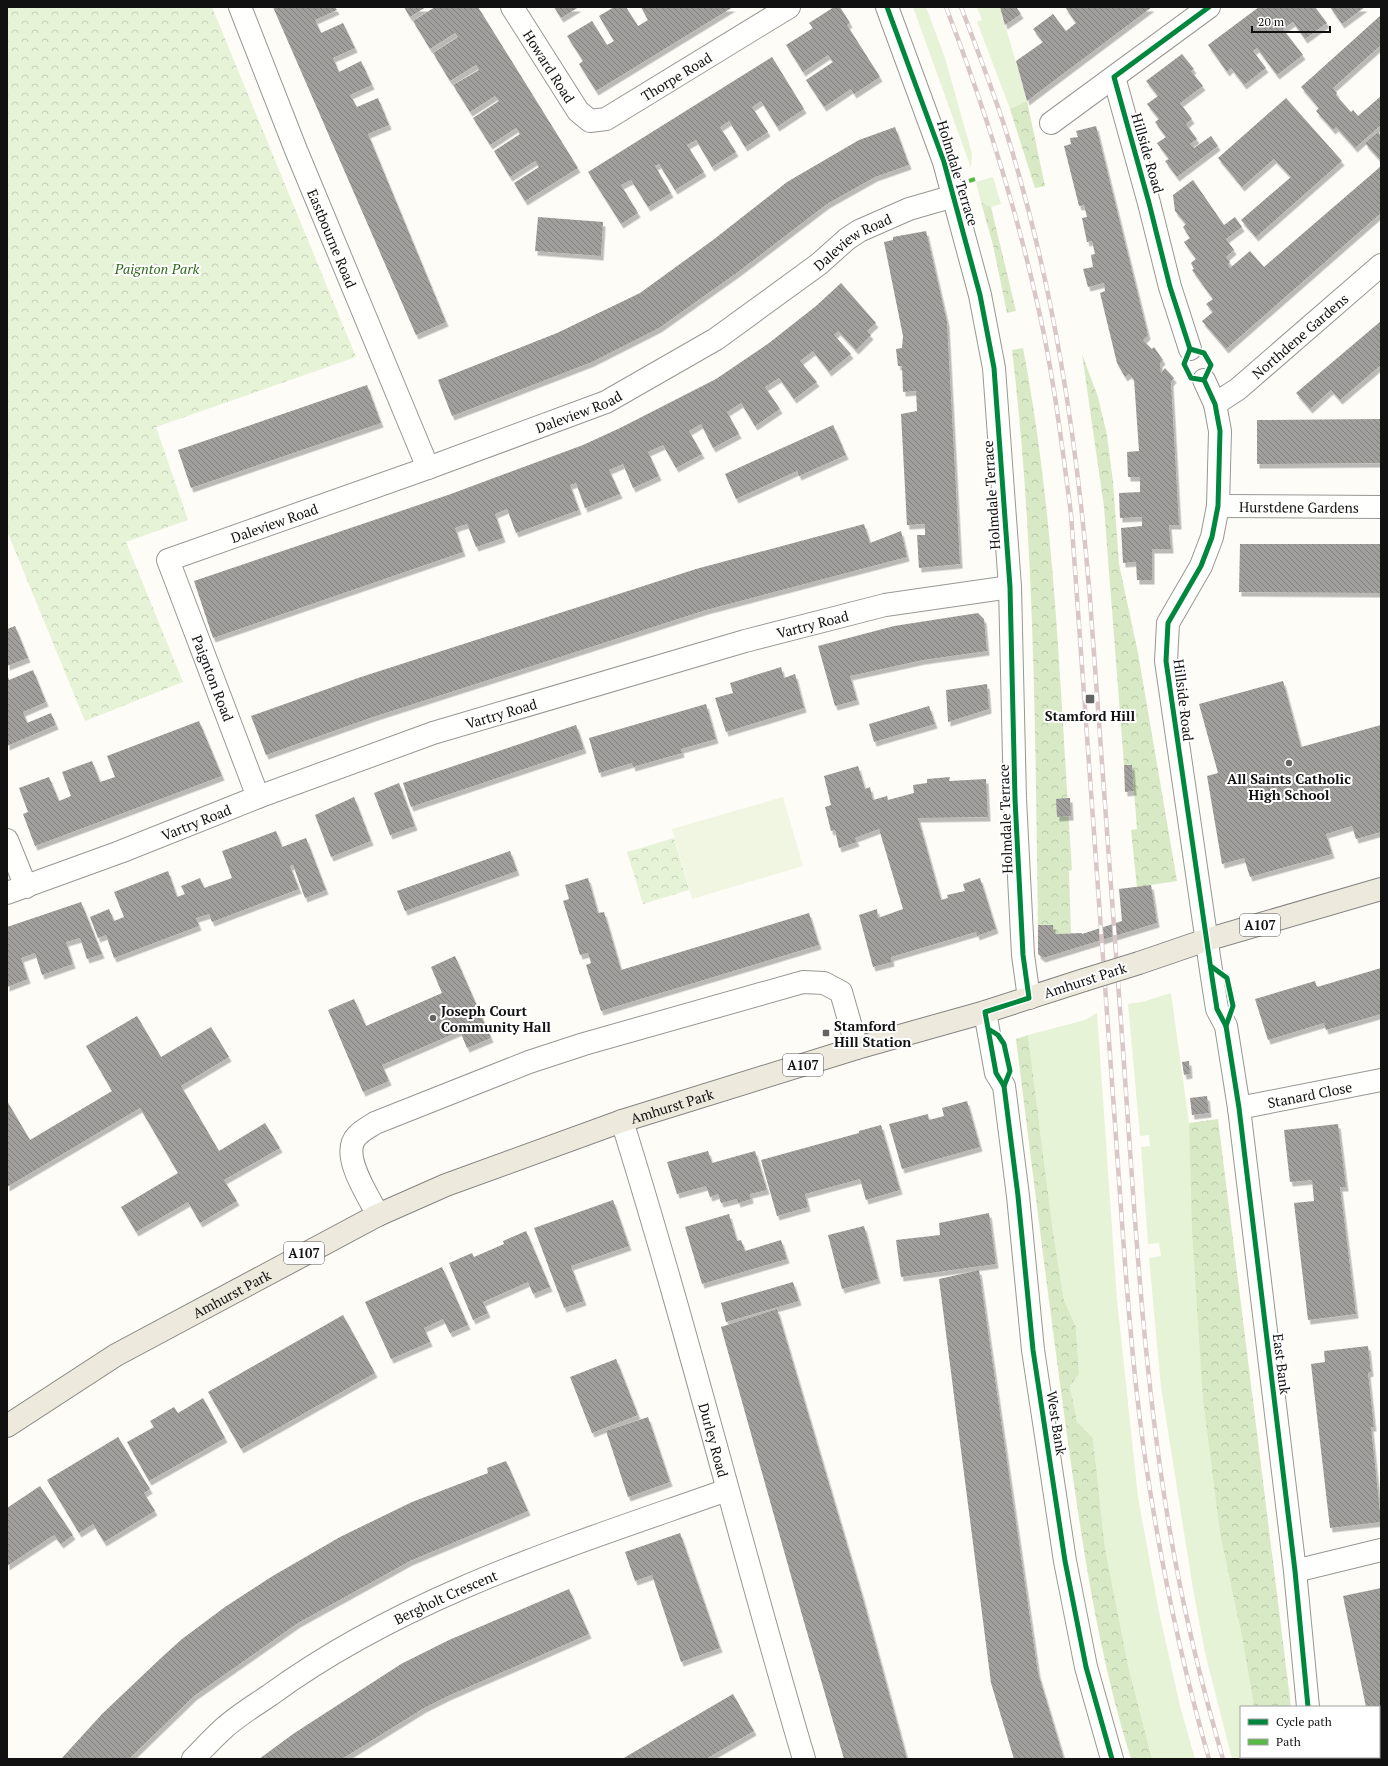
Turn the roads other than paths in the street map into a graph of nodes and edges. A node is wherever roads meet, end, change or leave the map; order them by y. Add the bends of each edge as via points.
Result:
1 (240, 7) edge
2 (512, 7) edge
3 (789, 7) edge
4 (887, 7) edge
5 (1209, 7) edge
6 (1114, 77) junction
7 (590, 121) joint
8 (1050, 123) dead end
9 (954, 196) junction
10 (1381, 265) edge
11 (1190, 349) dead end
12 (1204, 380) dead end
13 (1215, 404) junction
14 (428, 468) junction
15 (1218, 506) junction
16 (1381, 507) edge
17 (168, 560) joint
18 (1010, 587) junction
19 (258, 797) junction
20 (7, 840) edge
21 (1381, 889) edge
22 (16, 890) edge
23 (1206, 940) junction
24 (1029, 998) junction
25 (985, 1012) junction
26 (857, 1048) junction
27 (1381, 1080) edge
28 (1239, 1108) junction
29 (622, 1121) junction
30 (378, 1215) junction
31 (7, 1426) edge
32 (727, 1490) junction
33 (1381, 1550) edge
34 (1295, 1571) junction
35 (1308, 1706) edge
36 (797, 1756) edge
37 (193, 1759) edge
38 (1112, 1759) edge

1 - 14 street, Eastbourne Road via 296,150
2 - 7 street, Howard Road via 578,111
3 - 7 street, Thorpe Road via 606,119
4 - 9 street, Holmdale Terrace
5 - 6 street
6 - 8 street
6 - 11 street, Hillside Road via 1170,287
9 - 14 street, Daleview Road via 908,209 859,231 819,264 716,339 606,402
9 - 18 street, Holmdale Terrace via 980,295 994,368
10 - 13 street, Northdene Gardens via 1238,389
12 - 13 street, Hillside Road
13 - 15 street, Hillside Road via 1220,431
14 - 17 street, Daleview Road
15 - 16 street, Hurstdene Gardens
15 - 23 street, Hillside Road via 1212,537 1201,566 1168,623 1166,661
17 - 19 street, Paignton Road
18 - 19 street, Vartry Road via 885,604 745,641 433,733
18 - 24 street, Holmdale Terrace via 1015,799 1023,955
19 - 22 street, Vartry Road
20 - 22 street
21 - 23 main road, Amhurst Park / A107
23 - 24 main road, Amhurst Park / A107, bridge
23 - 28 street, East Bank via 1217,1009 1226,1026
24 - 25 main road, Amhurst Park / A107
25 - 26 main road, Amhurst Park / A107
25 - 38 street, West Bank via 996,1073 1004,1086 1034,1350 1065,1561 1086,1668
26 - 29 main road, Amhurst Park / A107
26 - 30 street via 841,992 824,983 803,982 529,1062 375,1123 356,1136 350,1151 356,1172
27 - 28 street, Stanard Close
28 - 34 street, East Bank
29 - 30 main road, Amhurst Park / A107 via 446,1185
29 - 32 street, Durley Road via 677,1301
30 - 31 main road, Amhurst Park / A107 via 116,1355
32 - 36 street, Durley Road
32 - 37 street, Bergholt Crescent via 518,1564 439,1597 365,1633 295,1676 229,1724
33 - 34 street
34 - 35 street, East Bank

